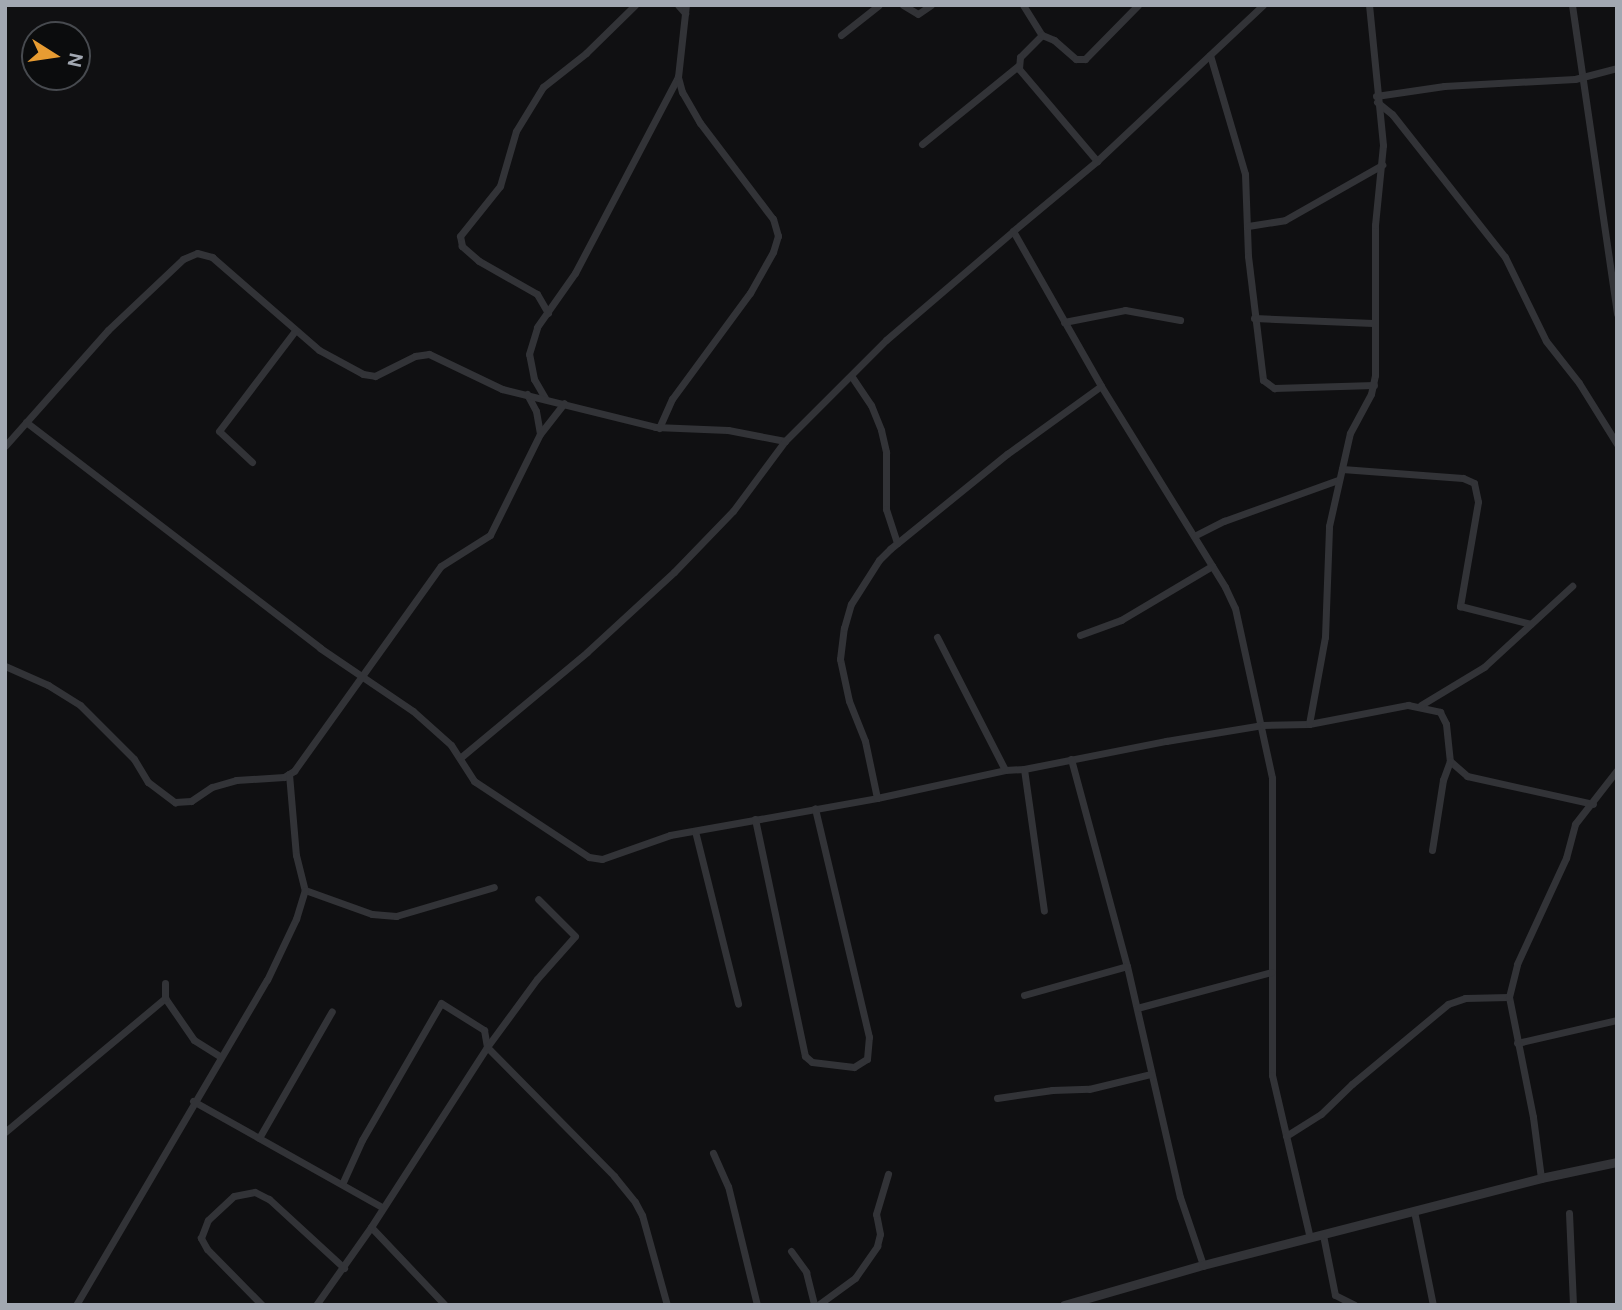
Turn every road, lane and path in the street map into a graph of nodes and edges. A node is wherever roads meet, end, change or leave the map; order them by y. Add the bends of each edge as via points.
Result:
1 (635, 5) edge
2 (678, 5) edge
3 (879, 5) edge
4 (903, 5) edge
5 (931, 5) edge
6 (1023, 5) edge
7 (1138, 5) edge
8 (1263, 5) edge
9 (1369, 5) edge
10 (1572, 5) edge
11 (685, 9) edge
12 (841, 35) dead end
13 (1042, 35) junction
14 (1210, 55) junction
15 (1018, 66) junction
16 (1617, 68) edge
17 (678, 77) junction
18 (1582, 78) junction
19 (1376, 99) junction
20 (922, 144) dead end
21 (1097, 161) junction
22 (1382, 165) junction
23 (1248, 226) junction
24 (1013, 231) junction
25 (548, 313) junction
26 (1617, 314) edge
27 (1254, 318) junction
28 (1180, 320) dead end
29 (1064, 322) junction
30 (1373, 323) junction
31 (295, 331) junction
32 (852, 377) junction
33 (1374, 385) junction
34 (1101, 386) junction
35 (527, 394) junction
36 (545, 398) junction
37 (564, 403) junction
38 (26, 422) junction
39 (659, 428) junction
40 (540, 434) junction
41 (785, 441) junction
42 (1617, 444) edge
43 (5, 446) edge
44 (252, 462) dead end
45 (1342, 469) junction
46 (1338, 480) junction
47 (1194, 536) junction
48 (897, 543) junction
49 (1212, 566) junction
50 (1572, 586) dead end
51 (1531, 624) junction
52 (1080, 635) dead end
53 (937, 637) dead end
54 (5, 666) edge
55 (362, 677) junction
56 (1421, 705) junction
57 (1309, 724) junction
58 (1263, 726) junction
59 (460, 758) junction
60 (1071, 759) junction
61 (1450, 761) junction
62 (1024, 769) junction
63 (1005, 770) junction
64 (1617, 770) edge
65 (289, 774) junction
66 (877, 798) junction
67 (1593, 804) junction
68 (815, 808) junction
69 (755, 819) junction
70 (695, 831) junction
71 (1432, 850) dead end
72 (495, 887) dead end
73 (305, 890) junction
74 (538, 898) dead end
75 (1044, 911) dead end
76 (1126, 966) junction
77 (1271, 972) junction
78 (165, 983) dead end
79 (1024, 995) dead end
80 (1509, 997) junction
81 (165, 998) junction
82 (738, 1004) dead end
83 (1137, 1007) junction
84 (332, 1011) dead end
85 (1617, 1020) edge
86 (1517, 1043) junction
87 (487, 1047) junction
88 (220, 1056) junction
89 (1151, 1074) junction
90 (997, 1098) dead end
91 (193, 1101) junction
92 (5, 1132) edge
93 (1286, 1136) junction
94 (259, 1138) junction
95 (713, 1153) dead end
96 (1617, 1162) edge
97 (888, 1174) dead end
98 (1541, 1178) junction
99 (343, 1182) junction
100 (382, 1207) junction
101 (1414, 1211) junction
102 (1569, 1213) dead end
103 (371, 1227) junction
104 (1323, 1235) junction
105 (1310, 1238) junction
106 (791, 1251) dead end
107 (1203, 1265) junction
108 (344, 1268) junction
109 (76, 1305) edge
110 (262, 1305) edge
111 (316, 1305) edge
112 (445, 1305) edge
113 (667, 1305) edge
114 (757, 1305) edge
115 (816, 1305) edge
116 (1064, 1305) edge
117 (1355, 1305) edge
118 (1433, 1305) edge
119 (1573, 1305) edge

1 - 25 street via 543,87 516,131 499,186 460,236 462,246 480,261 537,295
2 - 11 street
3 - 12 street
4 - 5 street via 918,15
6 - 13 street
7 - 13 street via 1081,61
8 - 14 street
9 - 19 street
10 - 18 street
11 - 17 street
13 - 15 street via 1020,57
14 - 21 street
14 - 23 street via 1245,174
15 - 20 street
15 - 21 street
16 - 18 street
17 - 25 street via 587,252
17 - 39 street via 689,106 773,219 778,236 750,293 672,399
18 - 19 street via 1444,86
18 - 26 street
19 - 22 street
19 - 42 street via 1505,257 1546,341
21 - 24 street
22 - 23 street via 1285,220
22 - 30 street via 1375,225
23 - 27 street
24 - 29 street
24 - 32 street via 940,291
25 - 36 street via 537,327 529,354 534,379
27 - 30 street
27 - 33 street via 1259,368 1266,385
28 - 29 street via 1125,310
29 - 34 street
30 - 33 street
31 - 35 street via 363,374 375,376 429,354 478,379
31 - 38 street via 212,257 191,255 108,330
31 - 44 street via 219,431
32 - 41 street
32 - 48 street via 881,430 886,452 886,509
33 - 45 street via 1353,426
34 - 47 street
34 - 48 street
35 - 36 street
35 - 40 street
36 - 37 street
37 - 39 street
37 - 40 street
38 - 43 street
38 - 55 street
39 - 41 street via 718,429
40 - 55 street via 491,535 441,566
41 - 59 street via 710,537 587,652
45 - 46 street
45 - 51 street via 1463,478 1474,483 1478,502 1460,607
46 - 47 street
46 - 57 street via 1329,526 1325,637
47 - 49 street
48 - 66 street via 879,560 851,604 840,659
49 - 52 street via 1121,620
49 - 58 street via 1235,608
50 - 51 street
51 - 56 street via 1484,667
53 - 63 street
54 - 65 street via 80,705 134,759 148,782 175,802 191,801 212,787 236,780 276,779
55 - 59 street via 413,710
55 - 65 street
56 - 57 street
56 - 61 street via 1444,716
57 - 58 street
58 - 60 street
58 - 77 street via 1272,778
59 - 70 street via 474,781 589,857 602,859 656,839
60 - 62 street
60 - 76 street
61 - 67 street via 1476,780
61 - 71 street
62 - 63 street
62 - 75 street
63 - 66 street
64 - 67 street
65 - 73 street via 296,855
66 - 68 street
67 - 80 street via 1575,824 1566,858 1517,964
68 - 69 street
68 - 69 street via 869,1037 867,1059 859,1066 812,1062 805,1056
69 - 70 street
70 - 82 street
72 - 73 street via 396,916 372,914
73 - 88 street via 267,980
74 - 87 street via 575,936
76 - 79 street
76 - 83 street
77 - 83 street
77 - 93 street via 1272,1076
78 - 81 street
80 - 86 street
80 - 93 street via 1465,998 1448,1004 1321,1115
81 - 88 street via 194,1040
81 - 92 street
83 - 89 street
84 - 94 street
85 - 86 street
86 - 98 street via 1534,1117
87 - 99 street via 484,1030 440,1003
87 - 100 street
87 - 113 street via 635,1202
88 - 91 street
89 - 90 street via 1089,1089
89 - 107 street via 1180,1197
91 - 94 street
91 - 109 street
93 - 105 street
94 - 99 street
95 - 114 street via 728,1186
96 - 98 street
97 - 115 street via 876,1214 877,1246 855,1278
98 - 101 street
99 - 100 street
100 - 103 street
101 - 104 street
101 - 118 street
102 - 119 street
103 - 108 street
103 - 112 street
104 - 105 street
104 - 117 street via 1335,1295
105 - 107 street
106 - 115 street via 806,1272
107 - 116 street
108 - 110 street via 269,1199 255,1192 234,1196 208,1220 201,1238
108 - 111 street

